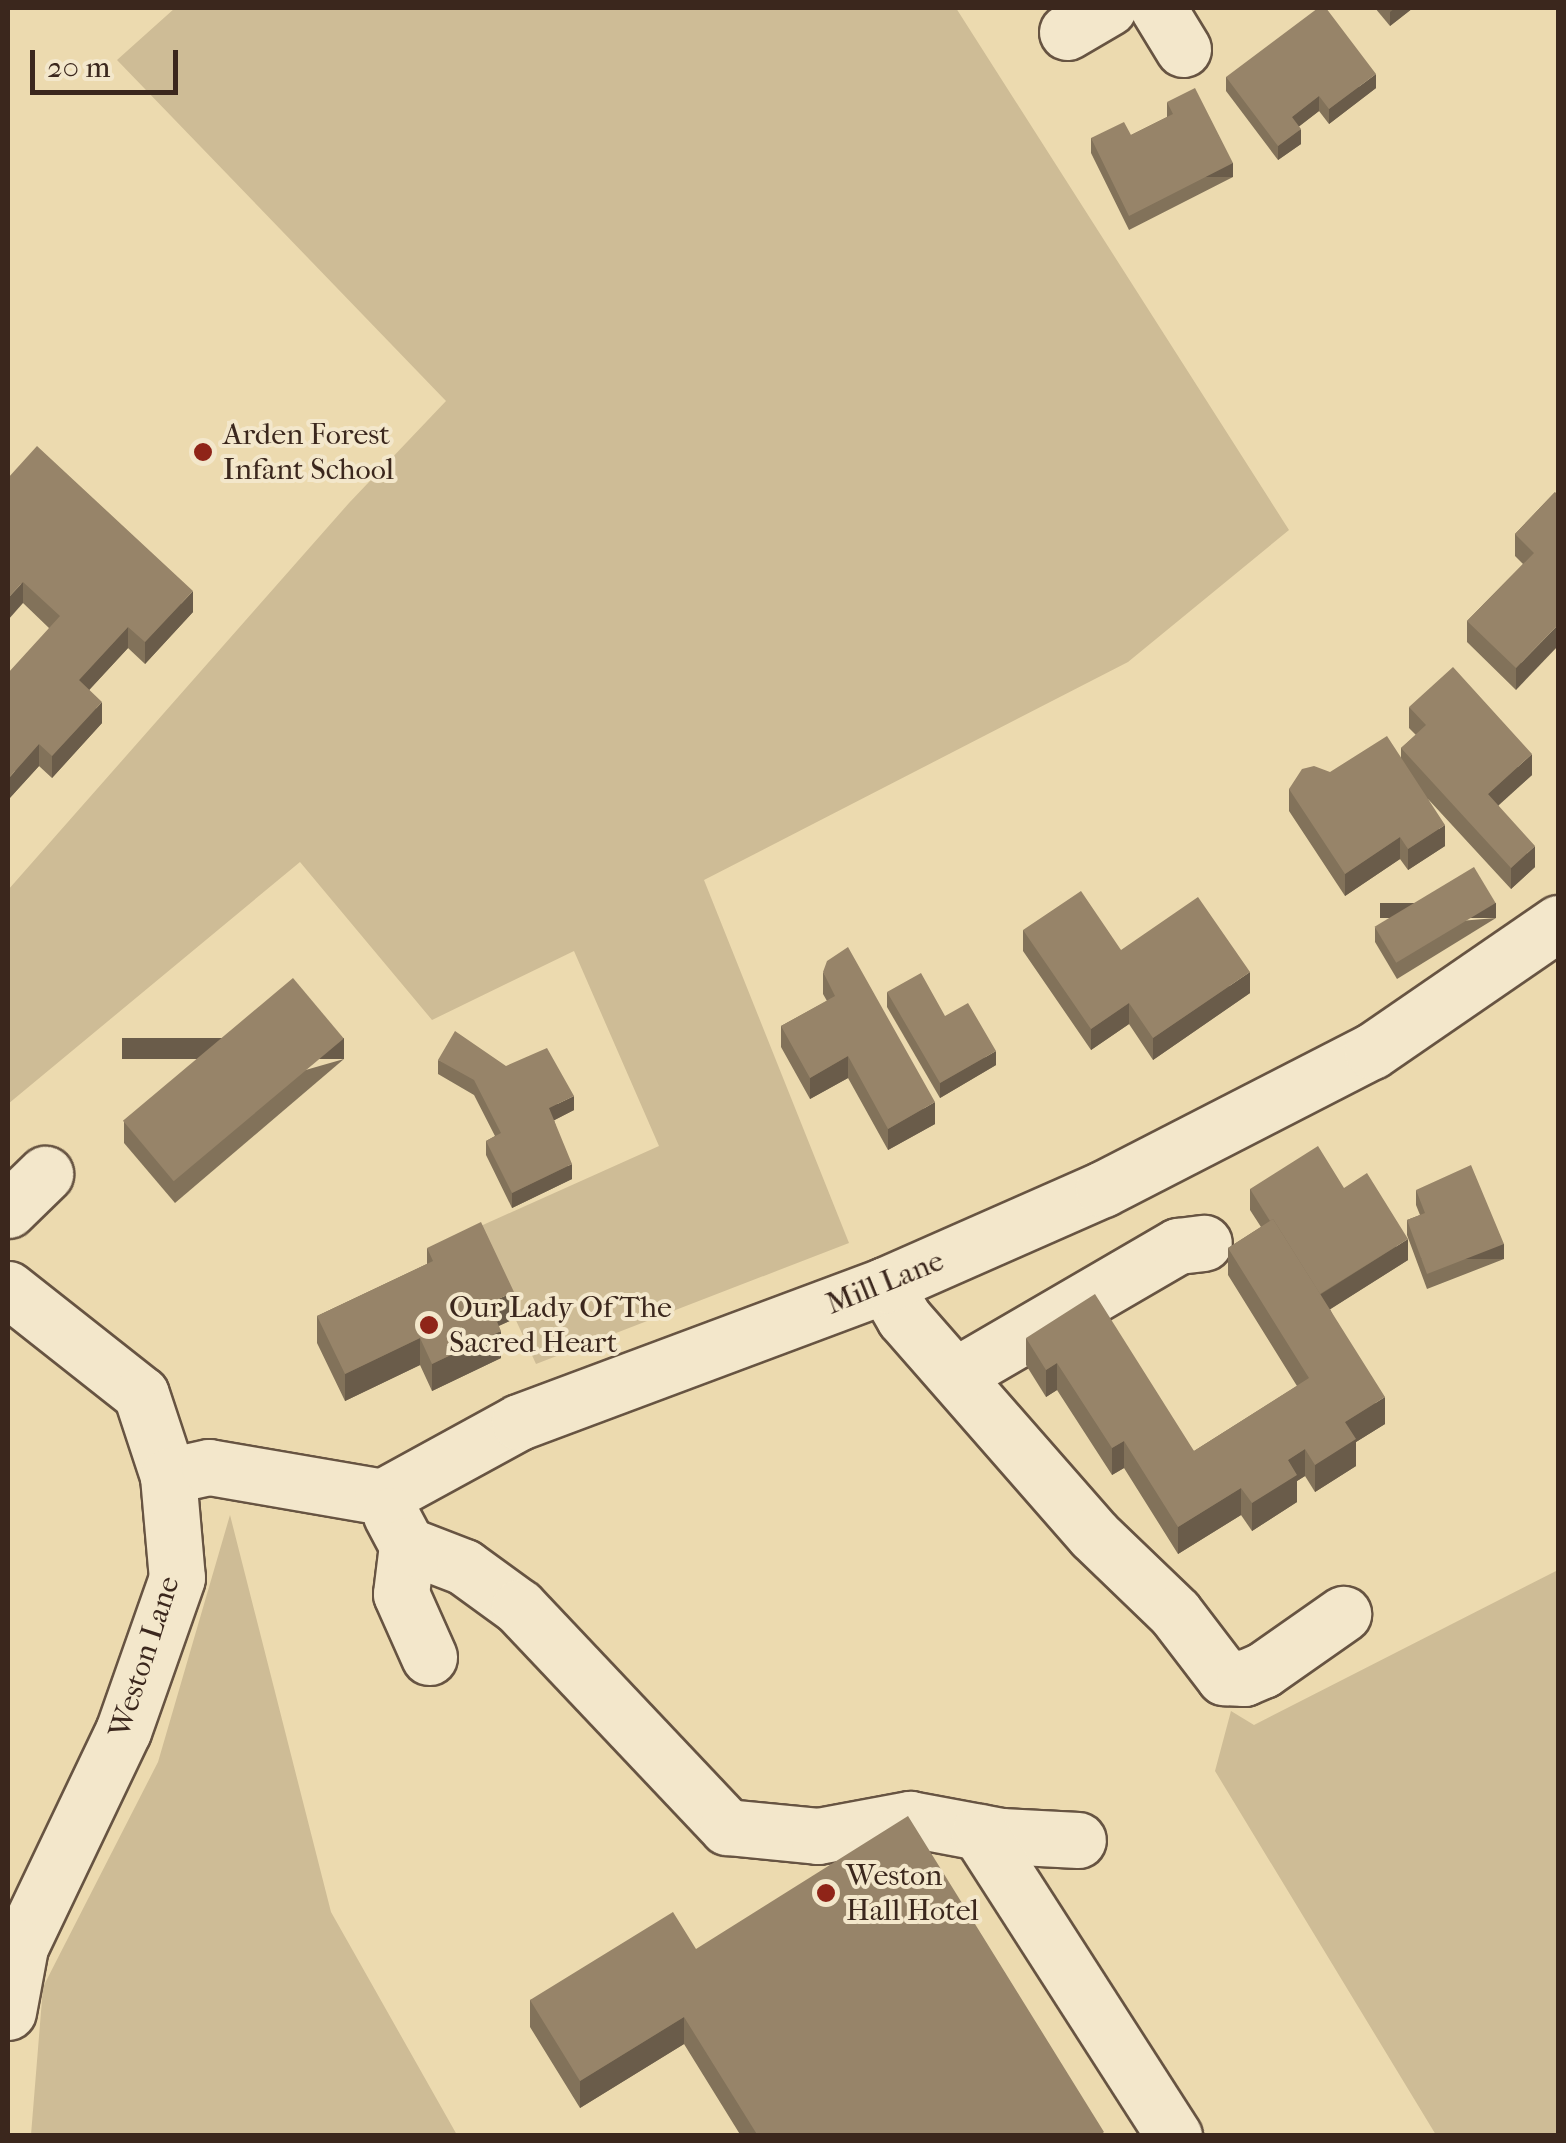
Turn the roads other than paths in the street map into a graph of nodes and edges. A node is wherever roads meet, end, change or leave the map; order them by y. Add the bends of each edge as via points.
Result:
1 (1558, 923) edge
2 (1204, 1243) dead end
3 (885, 1286) junction
4 (8, 1289) edge
5 (956, 1375) junction
6 (168, 1476) junction
7 (382, 1497) junction
8 (407, 1545) junction
9 (1343, 1614) dead end
10 (429, 1657) dead end
11 (979, 1832) junction
12 (1078, 1840) dead end
13 (8, 2012) edge
14 (1174, 2136) edge

1 - 3 street, Mill Lane via 1372,1052 1103,1189
2 - 5 street via 1178,1246
3 - 5 street via 904,1318
3 - 7 street, Mill Lane via 519,1422
4 - 6 street, Weston Lane via 141,1394
5 - 9 street via 1094,1535 1176,1612 1224,1677 1263,1670
6 - 7 street via 209,1467
6 - 13 street, Weston Lane via 177,1578 123,1731 20,1947
7 - 8 street
8 - 10 street via 401,1594
8 - 11 street via 464,1568 519,1607 727,1827 818,1836 910,1819
11 - 12 street
11 - 14 street

